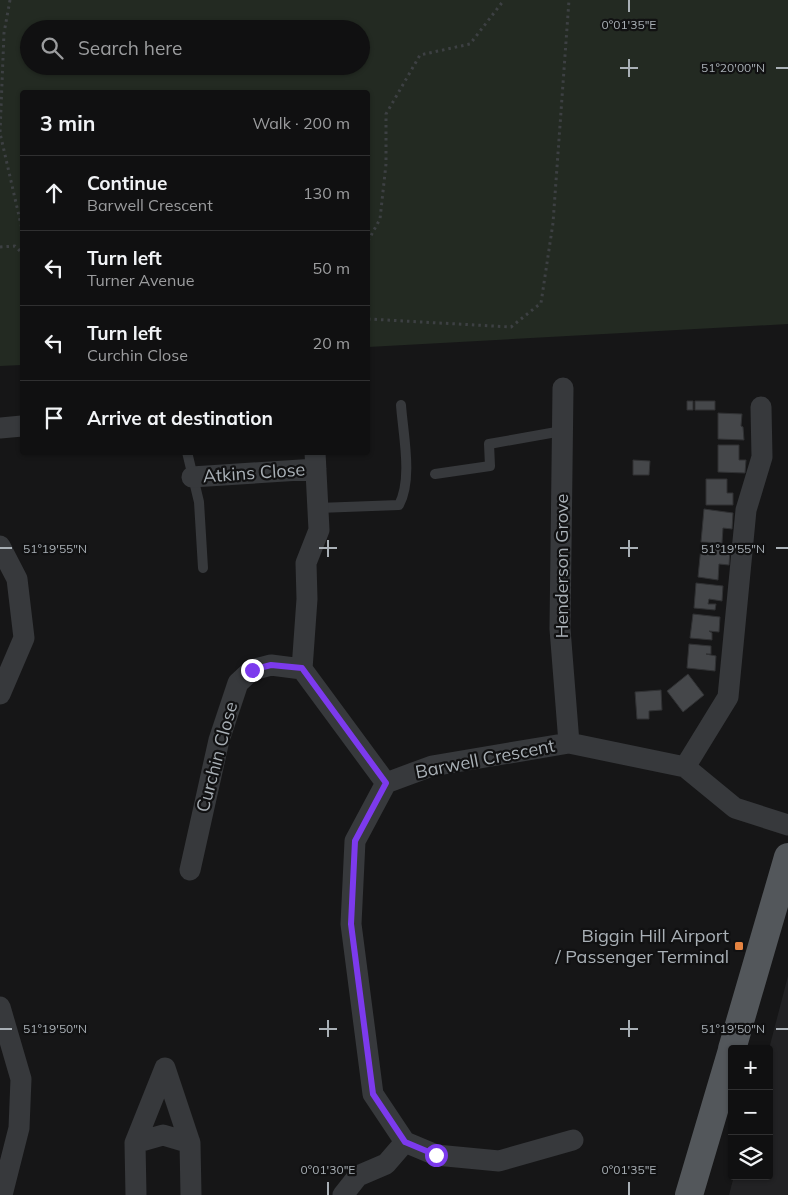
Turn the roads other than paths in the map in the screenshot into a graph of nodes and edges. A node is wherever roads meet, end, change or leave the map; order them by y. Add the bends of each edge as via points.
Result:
1 (562, 388) dead end
2 (401, 405) dead end
3 (761, 407) dead end
4 (20, 426) edge
5 (0, 428) edge
6 (562, 431) junction
7 (188, 455) edge
8 (316, 461) edge
9 (435, 474) dead end
10 (192, 477) junction
11 (318, 508) junction
12 (0, 546) edge
13 (203, 568) dead end
14 (302, 668) junction
15 (0, 694) edge
16 (570, 743) junction
17 (685, 767) junction
18 (386, 783) junction
19 (788, 826) edge
20 (788, 857) edge
21 (190, 870) dead end
22 (0, 1007) edge
23 (733, 1045) edge
24 (728, 1063) edge
25 (573, 1140) dead end
26 (405, 1142) junction
27 (135, 1143) junction
28 (190, 1143) junction
29 (2, 1195) edge
30 (136, 1195) edge
31 (191, 1195) edge
32 (343, 1195) edge
33 (689, 1195) edge

1 - 6 street, Henderson Grove
2 - 11 lane via 407,482 399,505
3 - 17 street via 762,457 746,510 728,696
4 - 5 street
6 - 9 lane via 489,444 490,466
6 - 16 street, Henderson Grove via 560,629
7 - 10 lane
8 - 10 street, Atkins Close
8 - 11 street
10 - 13 lane via 202,523
11 - 14 street via 319,530 306,563
12 - 15 street via 17,579 24,638
14 - 18 street
14 - 21 street, Curchin Close via 271,665 252,670 238,683 218,740
16 - 17 street, Barwell Crescent
16 - 18 street, Barwell Crescent via 432,766
17 - 19 street, Barwell Crescent via 735,808
18 - 26 street via 355,841 351,924 373,1094
20 - 23 main road
22 - 29 street via 21,1079 19,1128
24 - 33 main road
25 - 26 street via 499,1161 436,1155
26 - 32 street via 386,1164 358,1176
27 - 28 street via 163,1135
27 - 28 street via 165,1068
27 - 30 street
28 - 31 street

